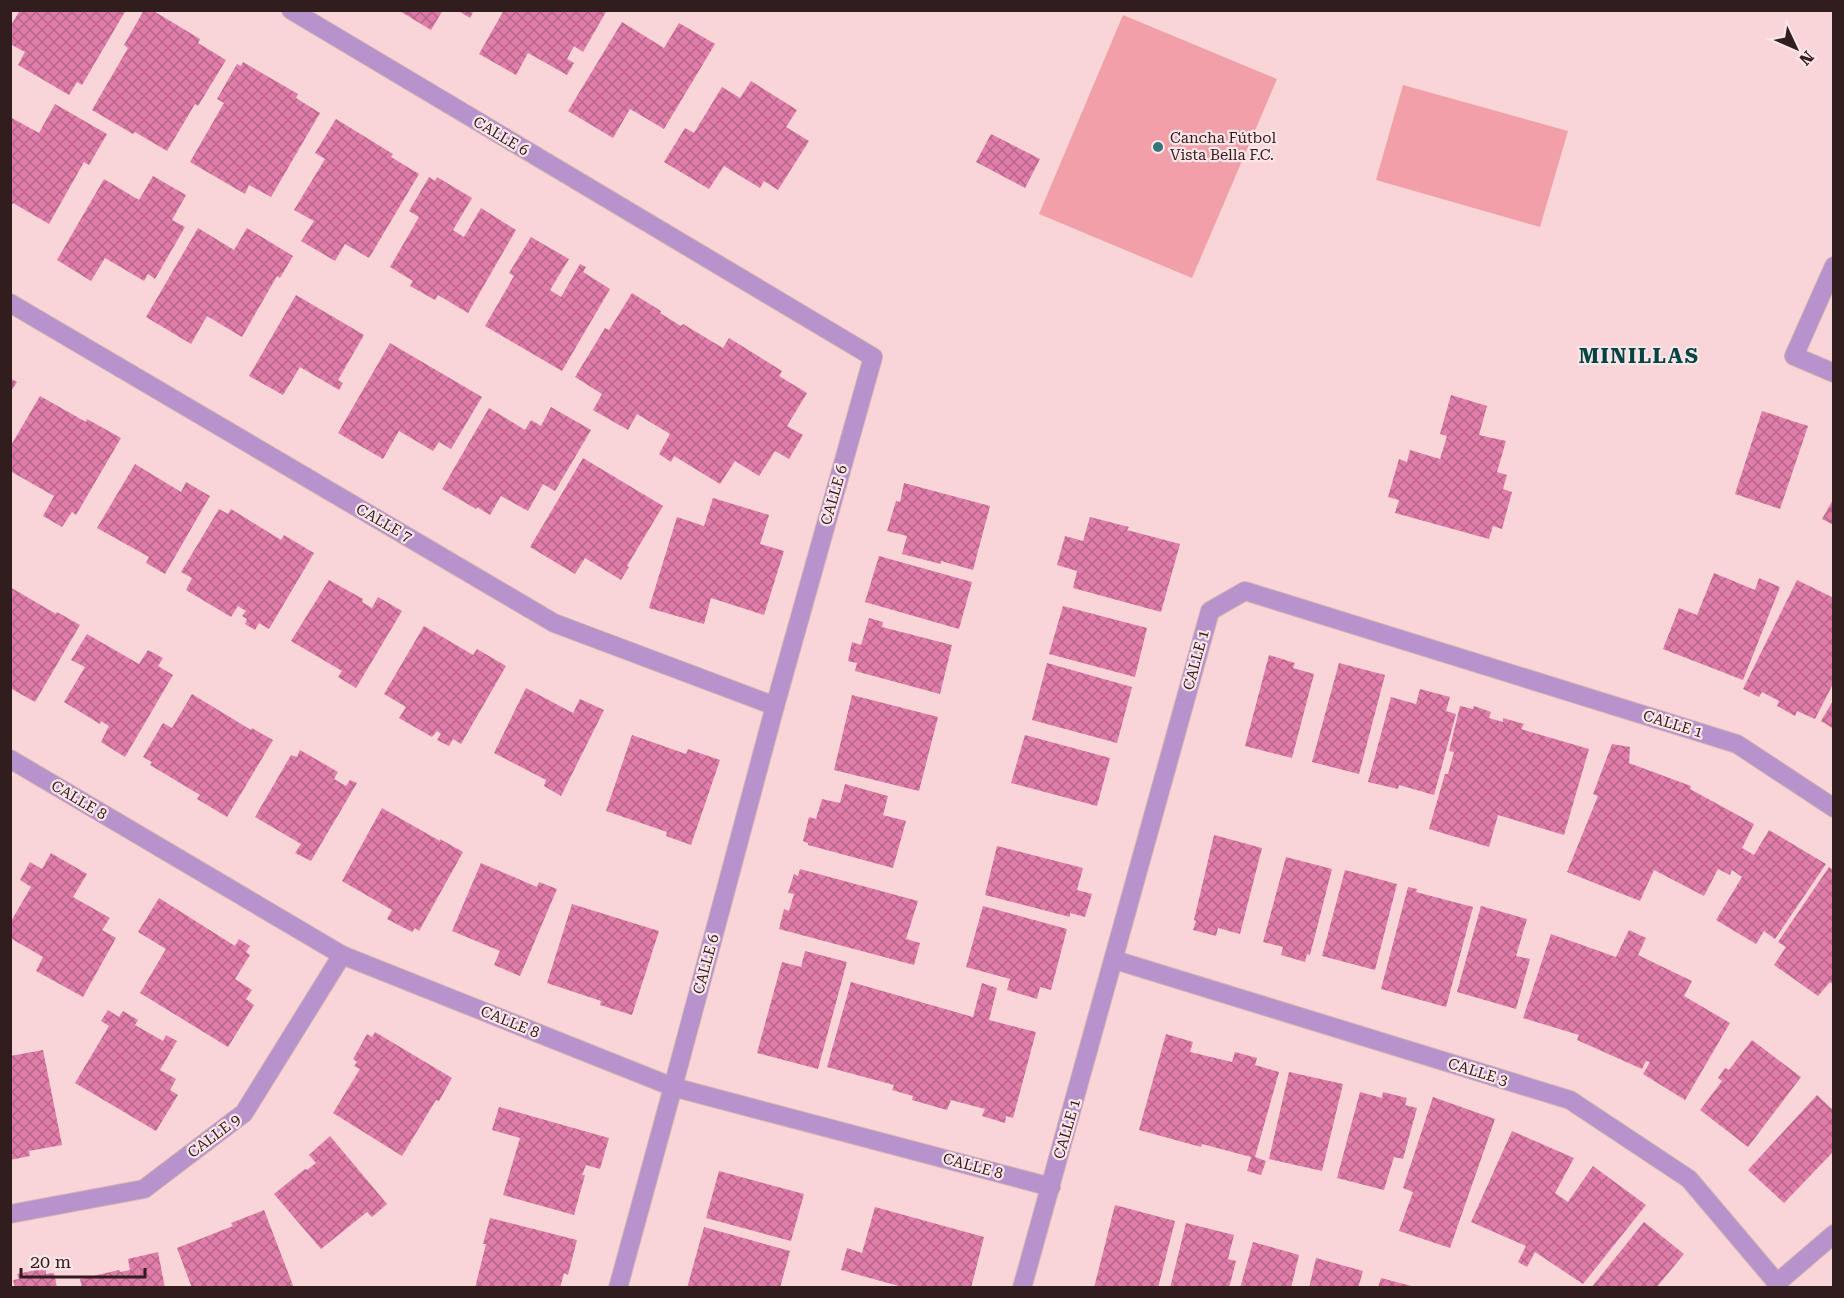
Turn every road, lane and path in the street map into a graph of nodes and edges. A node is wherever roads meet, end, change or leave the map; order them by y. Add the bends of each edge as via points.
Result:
1 (291, 10) edge
2 (1833, 266) edge
3 (10, 303) edge
4 (1833, 374) edge
5 (775, 706) junction
6 (10, 759) edge
7 (1833, 808) edge
8 (342, 955) junction
9 (1115, 960) junction
10 (673, 1087) junction
11 (1051, 1186) junction
12 (10, 1214) edge
13 (1833, 1234) edge
14 (1778, 1285) edge
15 (618, 1287) edge
16 (1022, 1287) edge

1 - 5 street, CALLE 6 via 873,357
2 - 4 street via 1794,356
3 - 5 street, CALLE 7 via 554,623
5 - 10 street, CALLE 6
6 - 8 street, CALLE 8
7 - 9 street, CALLE 1 via 1737,744 1245,591 1210,611
8 - 10 street, CALLE 8
8 - 12 street, CALLE 9 via 244,1113 144,1189
9 - 11 street, CALLE 1
9 - 14 street, CALLE 3 via 1570,1100 1689,1179
10 - 11 street, CALLE 8
10 - 15 street, CALLE 6
11 - 16 street, CALLE 1
13 - 14 street

